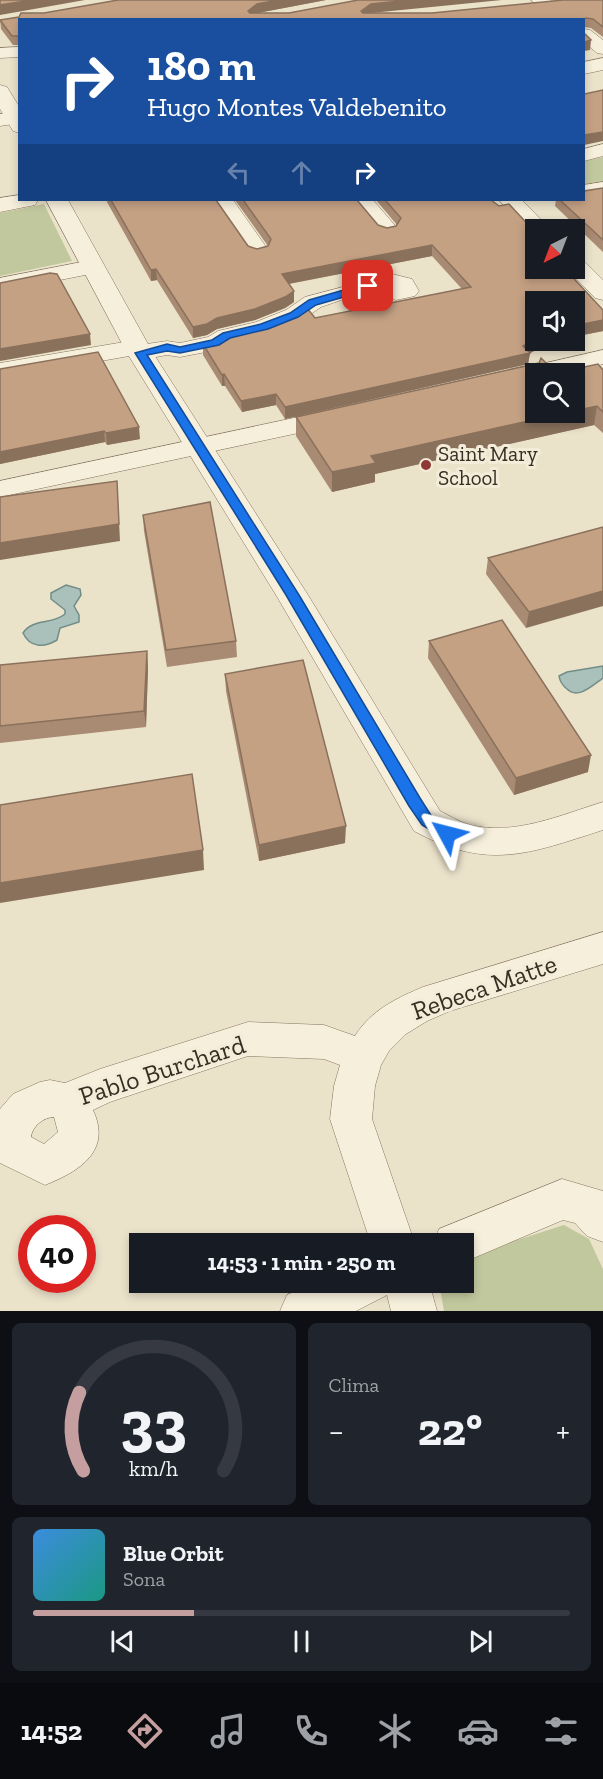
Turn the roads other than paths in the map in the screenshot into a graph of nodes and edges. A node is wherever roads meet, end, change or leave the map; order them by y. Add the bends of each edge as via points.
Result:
1 (555, 7) edge
2 (526, 12) edge
3 (585, 34) edge
4 (603, 49) edge
5 (18, 52) edge
6 (0, 53) edge
7 (603, 64) edge
8 (585, 68) edge
9 (603, 83) edge
10 (585, 87) edge
11 (0, 91) edge
12 (13, 120) edge
13 (603, 150) edge
14 (585, 155) edge
15 (18, 183) edge
16 (0, 187) edge
17 (603, 188) edge
18 (585, 191) edge
19 (22, 201) edge
20 (58, 201) edge
21 (224, 201) edge
22 (363, 201) edge
23 (513, 202) edge
24 (0, 205) edge
25 (529, 219) edge
26 (387, 229) edge
27 (258, 251) edge
28 (603, 258) edge
29 (585, 262) edge
30 (92, 267) junction
31 (585, 274) edge
32 (0, 285) edge
33 (368, 286) dead end
34 (603, 293) edge
35 (138, 350) junction
36 (603, 357) edge
37 (0, 371) edge
38 (488, 383) edge
39 (361, 412) edge
40 (200, 448) junction
41 (0, 489) edge
42 (603, 816) edge
43 (603, 948) edge
44 (363, 1056) junction
45 (68, 1102) dead end
46 (603, 1221) edge
47 (389, 1233) edge
48 (474, 1236) edge
49 (345, 1293) edge
50 (409, 1293) edge
51 (303, 1311) edge
52 (414, 1311) edge

1 - 2 street
3 - 4 street
5 - 6 street
7 - 8 street
9 - 10 street
11 - 12 street
13 - 14 street
15 - 16 street
17 - 18 street
19 - 24 street
20 - 30 street
21 - 27 street
22 - 26 street
23 - 25 street
28 - 29 street
30 - 32 street
30 - 35 street
31 - 34 street
33 - 35 street via 313,302 294,315 216,343 180,350
35 - 37 street
35 - 40 street
36 - 38 street
39 - 40 street
40 - 41 street
40 - 42 street via 427,821 447,834 483,842 515,842
43 - 44 street, Rebeca Matte via 421,1003 389,1024
44 - 45 street, Pablo Burchard via 324,1042 248,1039 100,1087
44 - 47 street, Rebeca Matte via 351,1097 351,1119
46 - 48 street via 588,1206 562,1199
49 - 51 street
50 - 52 street

